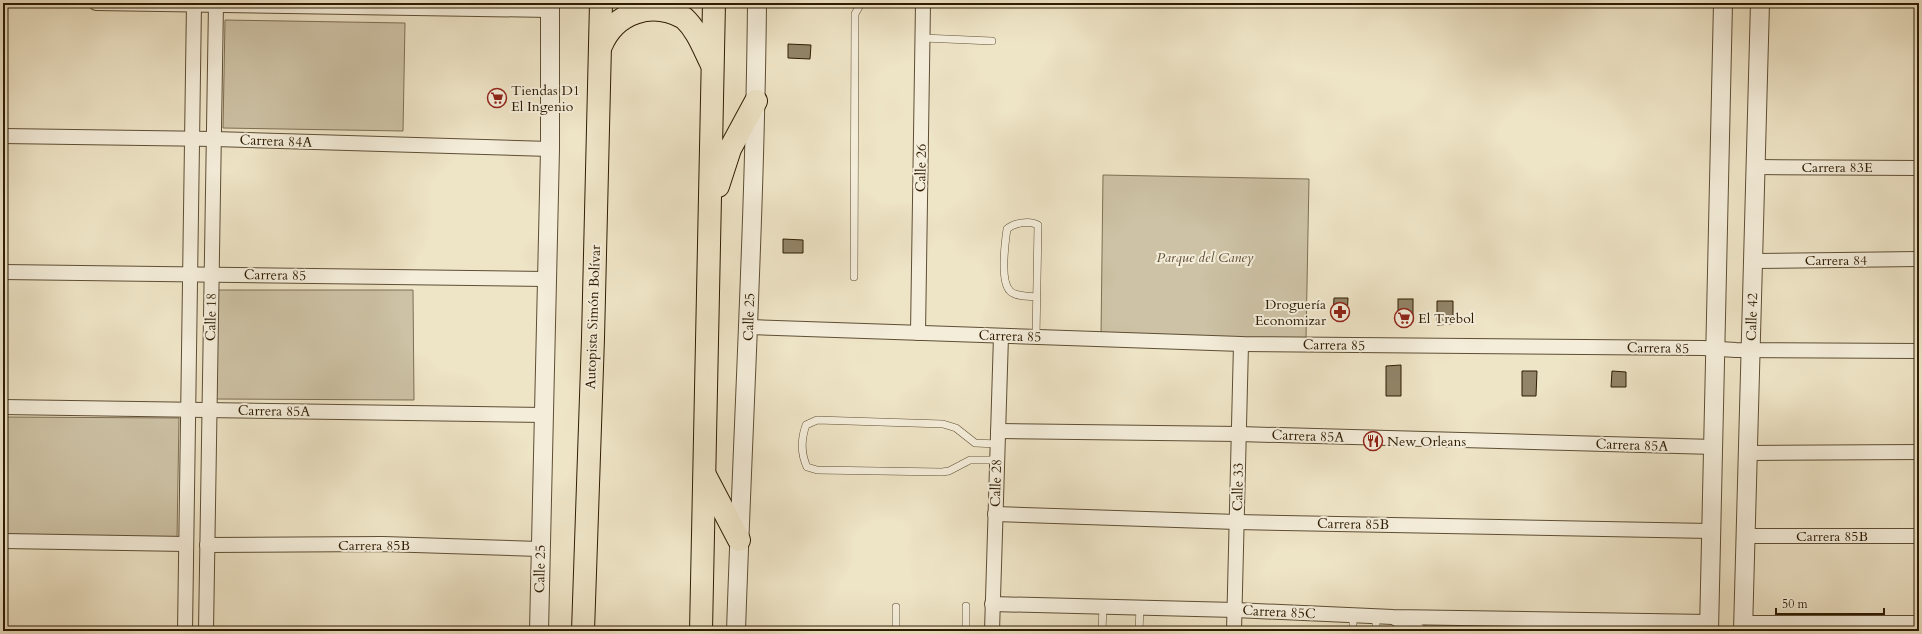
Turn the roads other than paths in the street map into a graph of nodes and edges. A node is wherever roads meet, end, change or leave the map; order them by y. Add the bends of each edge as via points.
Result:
1 (96, 3) edge
2 (601, 3) edge
3 (714, 3) edge
4 (758, 3) edge
5 (860, 3) edge
6 (923, 3) edge
7 (1723, 3) edge
8 (1760, 3) edge
9 (194, 4) edge
10 (216, 4) edge
11 (550, 6) edge
12 (922, 38) junction
13 (992, 41) dead end
14 (601, 48) junction
15 (712, 66) junction
16 (756, 101) junction
17 (3, 136) edge
18 (192, 139) junction
19 (214, 139) junction
20 (550, 149) junction
21 (1756, 167) junction
22 (1919, 168) edge
23 (711, 227) junction
24 (1919, 259) edge
25 (1754, 260) junction
26 (3, 272) edge
27 (190, 274) junction
28 (212, 275) junction
29 (854, 276) dead end
30 (546, 279) junction
31 (1037, 297) junction
32 (749, 328) junction
33 (918, 333) junction
34 (1001, 336) junction
35 (1036, 337) junction
36 (1241, 344) junction
37 (1716, 348) junction
38 (1751, 350) junction
39 (1919, 351) edge
40 (3, 407) edge
41 (188, 410) junction
42 (210, 410) junction
43 (545, 415) junction
44 (1239, 434) junction
45 (998, 437) junction
46 (1714, 447) junction
47 (1919, 452) edge
48 (1748, 453) junction
49 (997, 460) junction
50 (706, 475) junction
51 (995, 514) junction
52 (1237, 522) junction
53 (1710, 531) junction
54 (1746, 536) junction
55 (1919, 536) edge
56 (739, 540) junction
57 (3, 541) edge
58 (186, 544) junction
59 (207, 545) junction
60 (540, 549) junction
61 (992, 604) junction
62 (966, 606) dead end
63 (896, 607) dead end
64 (1103, 607) junction
65 (1140, 608) junction
66 (1235, 610) junction
67 (1353, 615) junction
68 (1376, 616) junction
69 (1393, 617) junction
70 (1919, 623) edge
71 (583, 627) edge
72 (1709, 627) edge
73 (1743, 627) edge
74 (700, 629) edge
75 (185, 631) edge
76 (206, 631) edge
77 (539, 631) edge
78 (736, 631) edge
79 (896, 631) edge
80 (966, 631) edge
81 (992, 631) edge
82 (1102, 631) edge
83 (1139, 631) edge
84 (1234, 631) edge
85 (1353, 631) edge
86 (1376, 631) edge
87 (1420, 631) edge

1 - 9 street
2 - 14 highway, Autopista Simón Bolívar
3 - 15 highway
4 - 16 street, Calle 25
5 - 29 lane via 856,14
6 - 12 street, Calle 26
7 - 37 street
8 - 21 street, Calle 42
9 - 10 street
9 - 18 street, Calle 18
10 - 11 street
10 - 19 street, Calle 18
11 - 20 street, Calle 25
12 - 13 lane
12 - 33 street, Calle 26
14 - 15 highway via 612,25 624,14 647,6 663,7 677,13 694,30
14 - 71 highway, Autopista Simón Bolívar
15 - 23 highway
16 - 23 highway via 730,149 720,176
16 - 32 street, Calle 25
17 - 18 street, Carrera 84A
18 - 19 street, Carrera 84A
18 - 27 street, Calle 18
19 - 20 street, Carrera 84A
19 - 28 street, Calle 18
20 - 30 street, Calle 25
21 - 22 street, Carrera 83E
21 - 25 street, Calle 42
23 - 50 highway
24 - 25 street, Carrera 84
25 - 38 street, Calle 42
26 - 27 street, Carrera 85
27 - 28 street, Carrera 85
27 - 41 street, Calle 18
28 - 30 street, Carrera 85
28 - 42 street, Calle 18
30 - 43 street, Calle 25
31 - 31 lane via 1010,292 1004,284 1007,229 1013,224 1038,225
31 - 35 lane
32 - 33 street, Carrera 85
32 - 56 street, Calle 25
33 - 34 street, Carrera 85
34 - 35 street, Carrera 85
34 - 45 street, Calle 28
35 - 36 street, Carrera 85
36 - 37 street, Carrera 85
36 - 44 street, Calle 33
37 - 38 street, Carrera 85
37 - 46 street
38 - 39 street, Carrera 85
38 - 48 street, Calle 42
40 - 41 street, Carrera 85A
41 - 42 street, Carrera 85A
41 - 58 street, Calle 18
42 - 43 street, Carrera 85A
42 - 59 street, Calle 18
43 - 60 street, Calle 25
44 - 45 street, Carrera 85A
44 - 46 street, Carrera 85A
44 - 52 street, Calle 33
45 - 49 street, Calle 28
45 - 49 lane via 975,443 956,428 943,424 817,420 806,425 803,434 803,458 807,467 817,470 942,472 970,460
46 - 53 street
47 - 48 street
48 - 54 street, Calle 42
49 - 51 street, Calle 28
50 - 56 highway
50 - 74 highway
51 - 52 street, Carrera 85B
51 - 61 street, Calle 28
52 - 53 street, Carrera 85B
52 - 66 street, Calle 33
53 - 72 street
54 - 55 street, Carrera 85B
54 - 73 street, Calle 42
56 - 78 street, Calle 25
57 - 58 street
58 - 75 street, Calle 18
59 - 60 street, Carrera 85B via 383,544
59 - 76 street, Calle 18
60 - 77 street, Calle 25
61 - 64 street, Carrera 85C
61 - 81 street, Calle 28
62 - 80 lane
63 - 79 lane
64 - 65 street, Carrera 85C
64 - 82 lane
65 - 66 street, Carrera 85C
65 - 83 lane
66 - 67 street, Carrera 85C
66 - 84 street, Calle 33
67 - 68 street, Carrera 85C
67 - 85 lane
68 - 69 street, Carrera 85C
68 - 86 lane
69 - 72 street, Carrera 85C
69 - 87 street
70 - 73 street

